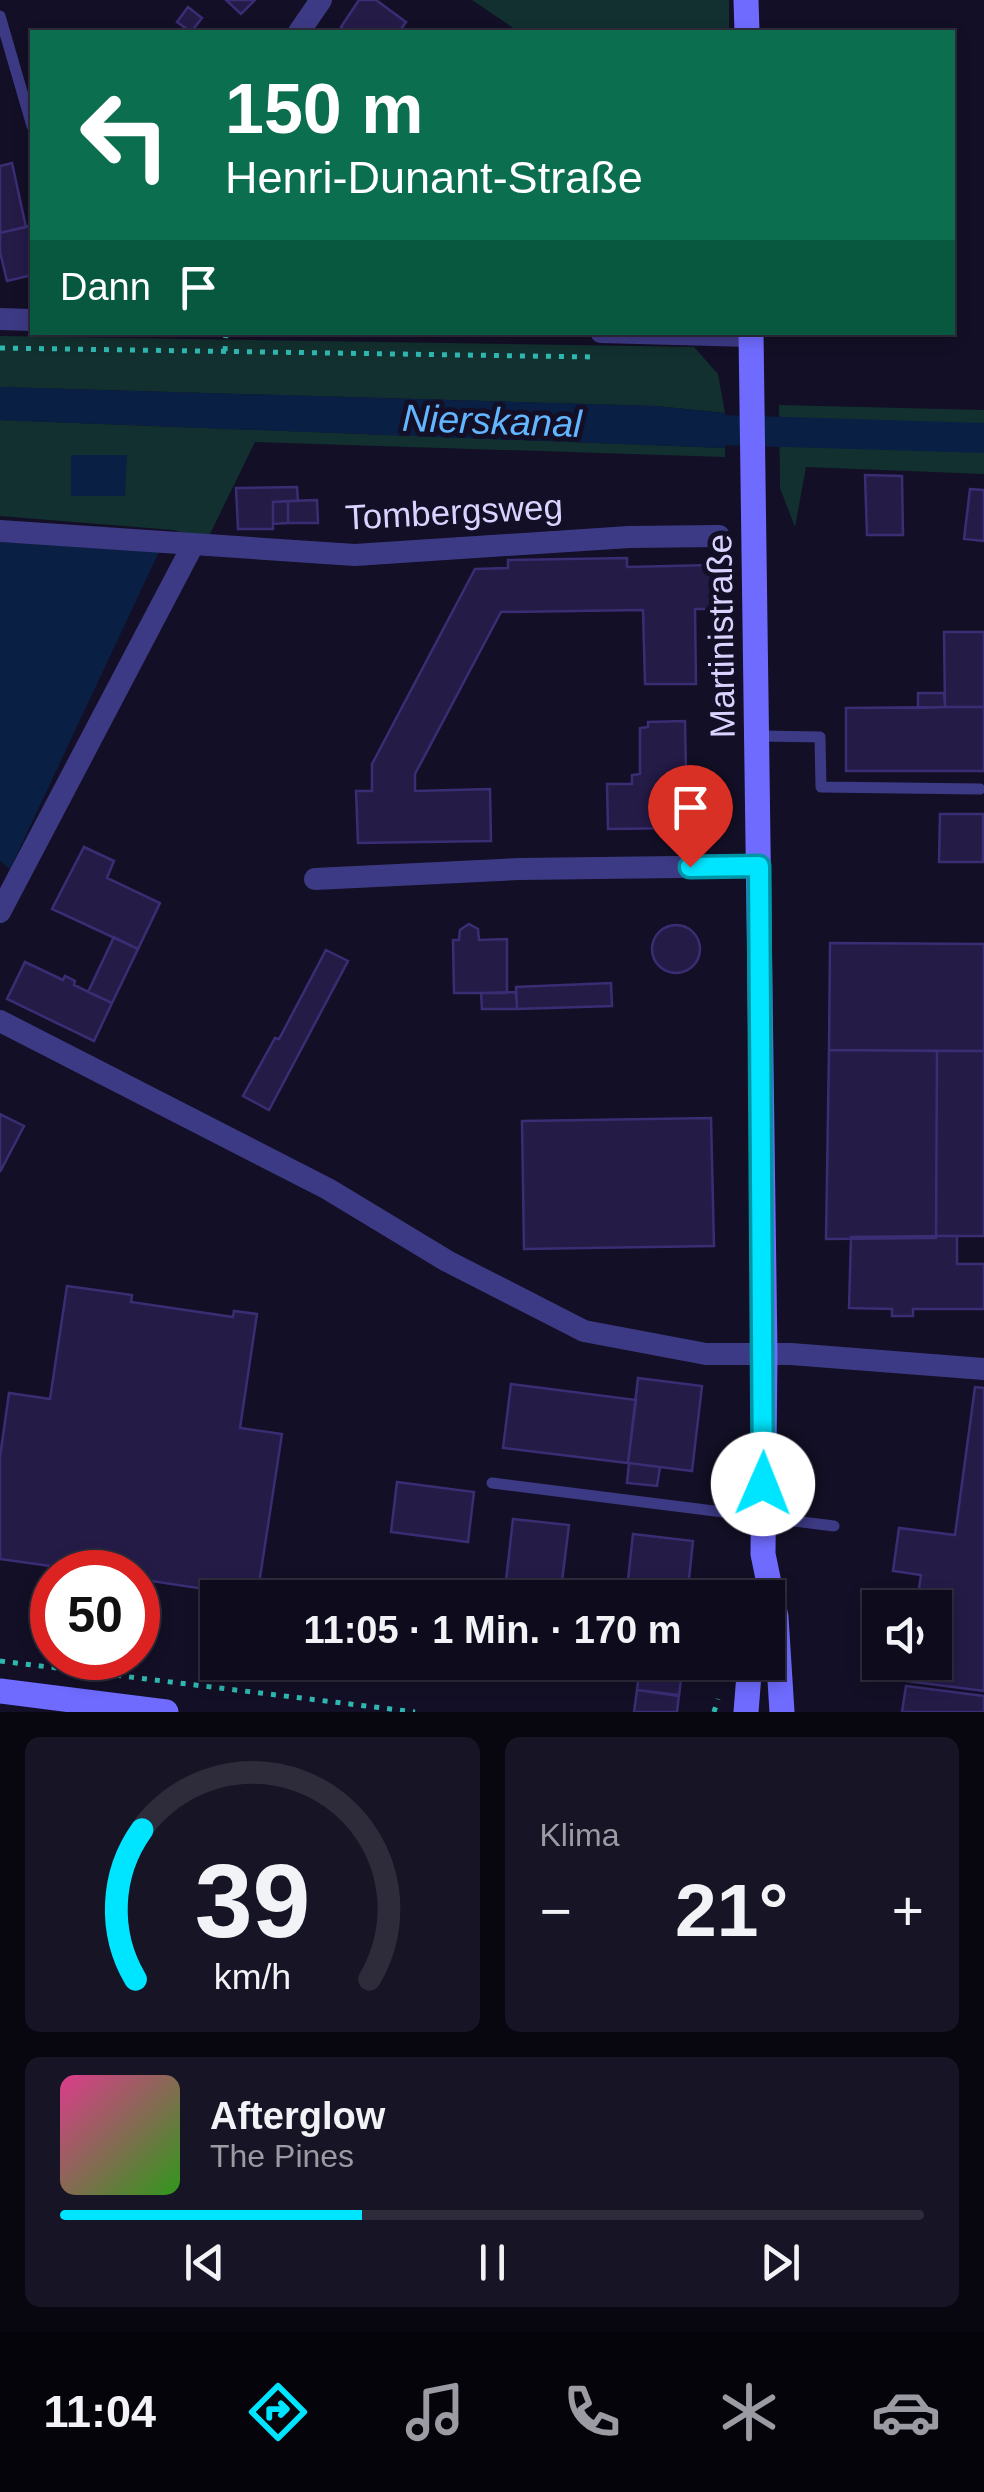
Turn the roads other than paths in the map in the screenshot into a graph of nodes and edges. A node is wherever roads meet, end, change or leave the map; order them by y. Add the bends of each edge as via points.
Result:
1 (321, 0) edge
2 (746, 0) edge
3 (0, 16) edge
4 (300, 30) edge
5 (747, 30) edge
6 (30, 119) edge
7 (0, 319) edge
8 (30, 320) edge
9 (750, 335) edge
10 (0, 531) edge
11 (719, 536) dead end
12 (192, 545) junction
13 (757, 736) junction
14 (980, 789) dead end
15 (759, 866) junction
16 (314, 879) dead end
17 (0, 912) edge
18 (0, 1021) edge
19 (765, 1354) junction
20 (984, 1369) edge
21 (492, 1483) dead end
22 (763, 1516) junction
23 (834, 1526) dead end
24 (763, 1554) junction
25 (758, 1580) edge
26 (749, 1680) edge
27 (0, 1691) edge
28 (166, 1712) edge
29 (746, 1712) edge
30 (782, 1712) edge

1 - 4 street
2 - 5 main road
3 - 6 lane
7 - 8 street
9 - 13 main road, Martinistraße
10 - 12 street, Tombergsweg
11 - 12 street, Tombergsweg via 355,556
12 - 17 street
13 - 14 lane via 820,737 821,787
13 - 15 main road, Martinistraße
15 - 16 street
15 - 19 main road, Martinistraße
18 - 19 street via 328,1189 584,1331 706,1354
19 - 20 street
19 - 22 main road, Martinistraße
21 - 22 lane
22 - 23 lane
22 - 24 main road, Martinistraße
24 - 25 main road, Martinistraße
24 - 30 main road, Martinistraße via 776,1617
26 - 29 main road
27 - 28 main road

